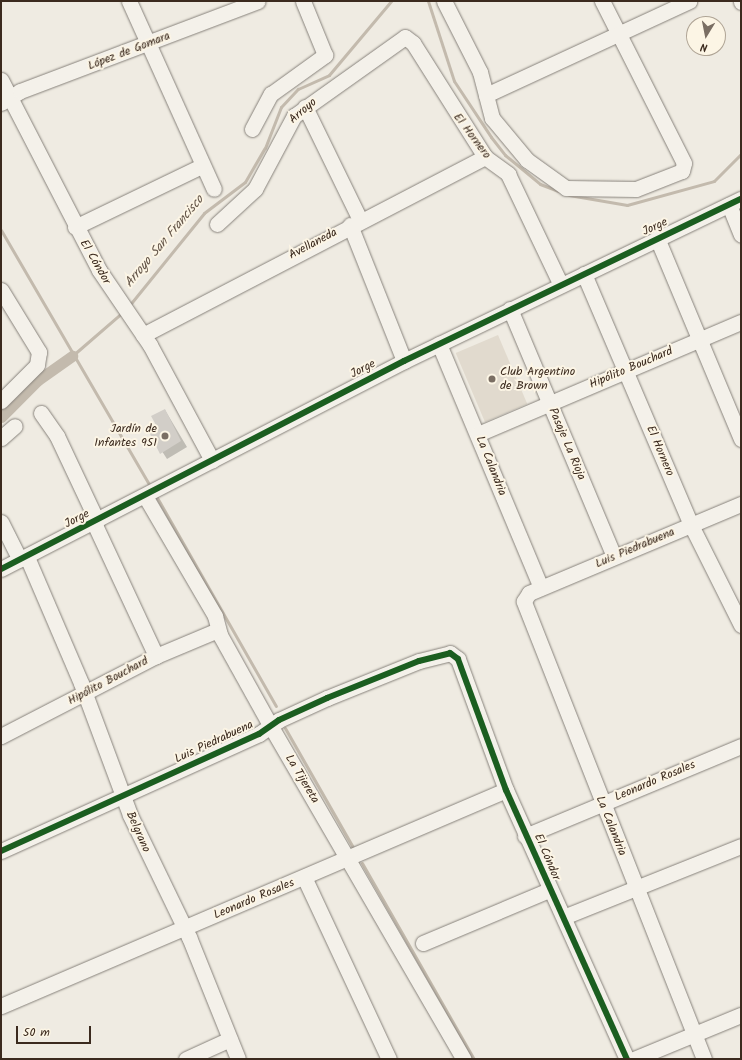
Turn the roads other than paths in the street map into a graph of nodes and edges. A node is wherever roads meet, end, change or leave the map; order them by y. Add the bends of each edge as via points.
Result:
1 (129, 1) edge
2 (258, 1) edge
3 (303, 1) edge
4 (444, 1) edge
5 (602, 1) edge
6 (688, 1) edge
7 (619, 35) junction
8 (400, 38) joint
9 (149, 44) junction
10 (1, 80) edge
11 (486, 95) junction
12 (6, 101) edge
13 (305, 107) junction
14 (252, 129) dead end
15 (485, 157) junction
16 (202, 166) junction
17 (214, 189) dead end
18 (735, 202) edge
19 (355, 223) junction
20 (217, 224) dead end
21 (75, 227) junction
22 (741, 235) edge
23 (657, 238) junction
24 (584, 274) junction
25 (560, 283) junction
26 (1, 290) edge
27 (510, 309) junction
28 (741, 322) edge
29 (139, 329) junction
30 (700, 338) junction
31 (439, 344) junction
32 (404, 361) junction
33 (625, 370) junction
34 (1, 401) edge
35 (549, 402) junction
36 (41, 413) dead end
37 (14, 426) dead end
38 (478, 434) junction
39 (1, 438) edge
40 (741, 439) edge
41 (212, 460) junction
42 (151, 493) junction
43 (741, 504) edge
44 (1, 522) edge
45 (96, 522) junction
46 (691, 525) junction
47 (614, 556) junction
48 (23, 558) junction
49 (1, 569) edge
50 (535, 590) junction
51 (741, 626) edge
52 (218, 630) junction
53 (156, 656) junction
54 (458, 659) joint
55 (84, 694) junction
56 (270, 725) junction
57 (1, 736) edge
58 (741, 746) edge
59 (506, 790) junction
60 (123, 796) junction
61 (602, 804) junction
62 (525, 836) junction
63 (741, 846) edge
64 (1, 851) edge
65 (349, 858) junction
66 (304, 877) junction
67 (635, 887) junction
68 (549, 890) junction
69 (566, 916) junction
70 (183, 928) junction
71 (423, 943) dead end
72 (1, 1006) edge
73 (741, 1015) edge
74 (693, 1035) junction
75 (230, 1040) junction
76 (186, 1059) edge
77 (238, 1059) edge
78 (389, 1059) edge
79 (464, 1059) edge
80 (627, 1059) edge
81 (634, 1059) edge
82 (704, 1059) edge

1 - 9 street
2 - 9 street, López de Gomara
3 - 14 street via 325,55 271,94
4 - 11 street via 480,72
5 - 7 street
6 - 7 street
7 - 11 street
7 - 11 street via 684,169 629,190 559,185 527,160 501,131 492,118
8 - 13 street, Arroyo
8 - 15 street, El Hornero via 413,43
9 - 12 street, López de Gomara
9 - 16 street
10 - 12 street, El Cóndor
12 - 21 street, El Cóndor
13 - 19 street
13 - 20 street, Arroyo via 284,129 264,176 248,200
15 - 19 street, Avellaneda
15 - 25 street, El Hornero via 508,174
16 - 17 street
16 - 21 street
18 - 22 street
18 - 23 street, Jorge
19 - 29 street, Avellaneda
19 - 32 street
21 - 29 street, El Cóndor via 114,294
23 - 24 street, Jorge
23 - 30 street
24 - 25 street, Jorge
24 - 33 street, El Hornero
25 - 27 street, Jorge
26 - 34 street via 39,352 37,365
27 - 31 street, Jorge
27 - 35 street, Pasaje La Rioja
28 - 30 street, Hipólito Bouchard
29 - 41 street, El Cóndor
30 - 33 street, Hipólito Bouchard
30 - 40 street
31 - 32 street, Jorge
31 - 38 street, La Calandria
32 - 41 street, Jorge
33 - 35 street, Hipólito Bouchard
33 - 46 street, El Hornero
35 - 38 street, Hipólito Bouchard
35 - 47 street, Pasaje La Rioja
36 - 45 street via 56,436
37 - 39 street
38 - 50 street, La Calandria
41 - 42 street, Jorge
42 - 45 street, Jorge
42 - 52 street, La Tijereta via 215,616
43 - 46 street, Luis Piedrabuena
44 - 48 street, Belgrano
45 - 48 street, Jorge
45 - 53 street
46 - 47 street, Luis Piedrabuena
46 - 51 street, El Hornero
47 - 50 street, Luis Piedrabuena
48 - 49 street, Jorge
48 - 55 street, Belgrano
50 - 61 street, La Calandria via 524,606
52 - 53 street, Hipólito Bouchard
52 - 56 street, La Tijereta
53 - 55 street, Hipólito Bouchard
54 - 56 street, Luis Piedrabuena via 445,653 419,661
54 - 59 street, El Cóndor
55 - 57 street, Hipólito Bouchard
55 - 60 street, Belgrano
56 - 60 street, Luis Piedrabuena via 259,734
56 - 65 street, La Tijereta
58 - 61 street, Leonardo Rosales
59 - 62 street, El Cóndor
59 - 65 street, Leonardo Rosales
60 - 64 street, Luis Piedrabuena
60 - 70 street, Belgrano
61 - 62 street, Leonardo Rosales
61 - 67 street, La Calandria
62 - 68 street, El Cóndor
63 - 67 street
65 - 66 street, Leonardo Rosales
65 - 79 street, La Tijereta
66 - 70 street, Leonardo Rosales
66 - 78 street
67 - 69 street
67 - 74 street, La Calandria
68 - 69 street, El Cóndor
68 - 71 street
69 - 80 street, El Cóndor
70 - 72 street, Leonardo Rosales
70 - 75 street, Belgrano
73 - 74 street
74 - 81 street
74 - 82 street, La Calandria
75 - 76 street
75 - 77 street, Belgrano

